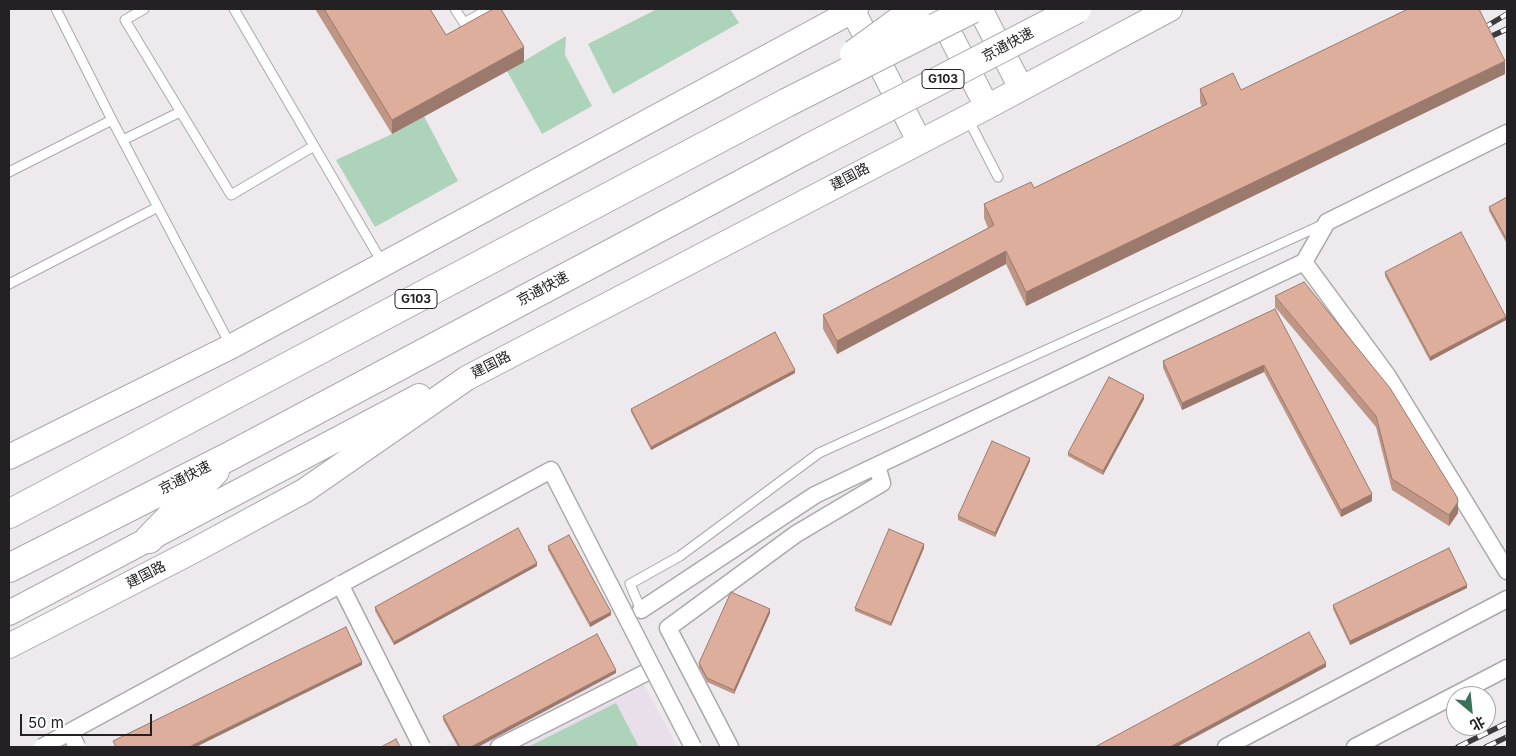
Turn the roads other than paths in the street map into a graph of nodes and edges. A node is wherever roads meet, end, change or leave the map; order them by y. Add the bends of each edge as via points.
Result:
1 (56, 9) edge
2 (144, 9) edge
3 (234, 9) edge
4 (455, 9) edge
5 (488, 9) edge
6 (916, 9) edge
7 (937, 9) edge
8 (972, 9) edge
9 (980, 9) edge
10 (1077, 9) edge
11 (1170, 9) edge
12 (855, 10) edge
13 (1021, 88) junction
14 (786, 103) junction
15 (180, 112) junction
16 (977, 112) junction
17 (112, 120) junction
18 (1507, 133) edge
19 (123, 140) junction
20 (919, 141) junction
21 (314, 146) junction
22 (9, 172) edge
23 (998, 177) dead end
24 (158, 207) junction
25 (1327, 222) junction
26 (1304, 262) junction
27 (383, 265) junction
28 (9, 284) edge
29 (232, 346) junction
30 (467, 378) junction
31 (230, 456) junction
32 (9, 458) edge
33 (878, 466) junction
34 (45, 495) junction
35 (9, 507) edge
36 (9, 514) edge
37 (149, 539) junction
38 (9, 568) edge
39 (1507, 571) edge
40 (340, 584) junction
41 (1507, 599) edge
42 (641, 610) joint
43 (9, 613) edge
44 (9, 646) edge
45 (1507, 668) edge
46 (653, 669) junction
47 (70, 732) junction
48 (42, 747) edge
49 (77, 747) edge
50 (422, 747) edge
51 (499, 747) edge
52 (693, 747) edge
53 (730, 747) edge
54 (1226, 747) edge
55 (1355, 747) edge

1 - 17 lane
2 - 15 lane via 125,20
3 - 21 lane
4 - 5 lane via 464,23
6 - 14 highway, bridge
7 - 16 main road
8 - 14 highway, G103, bridge
9 - 13 main road
10 - 31 highway, 京通快速 / G103, bridge via 808,148
11 - 13 main road
12 - 20 main road
12 - 27 main road
13 - 16 main road, 建国路
14 - 34 highway, G103
15 - 19 lane
15 - 21 lane via 231,195
16 - 20 main road, 建国路
16 - 23 lane
17 - 19 lane
17 - 22 lane
18 - 25 street
19 - 24 lane
20 - 30 main road, 建国路
21 - 27 lane
24 - 28 lane
24 - 29 lane
25 - 26 street
25 - 42 lane via 819,453 680,556 630,584
26 - 33 street
26 - 39 street via 1387,374
27 - 29 main road
29 - 32 main road
30 - 37 main road via 424,393
30 - 44 main road, 建国路 via 304,491
31 - 37 highway
31 - 38 highway, 京通快速 / G103
33 - 42 street via 815,495
33 - 53 street via 882,483 796,534 668,628
34 - 35 highway
34 - 36 highway, G103
37 - 43 main road
40 - 46 street, bridge via 551,470
40 - 47 street, bridge
40 - 50 street, bridge
41 - 54 street
45 - 55 street
46 - 51 street
46 - 52 street, bridge
47 - 48 street, bridge
47 - 49 street, bridge

